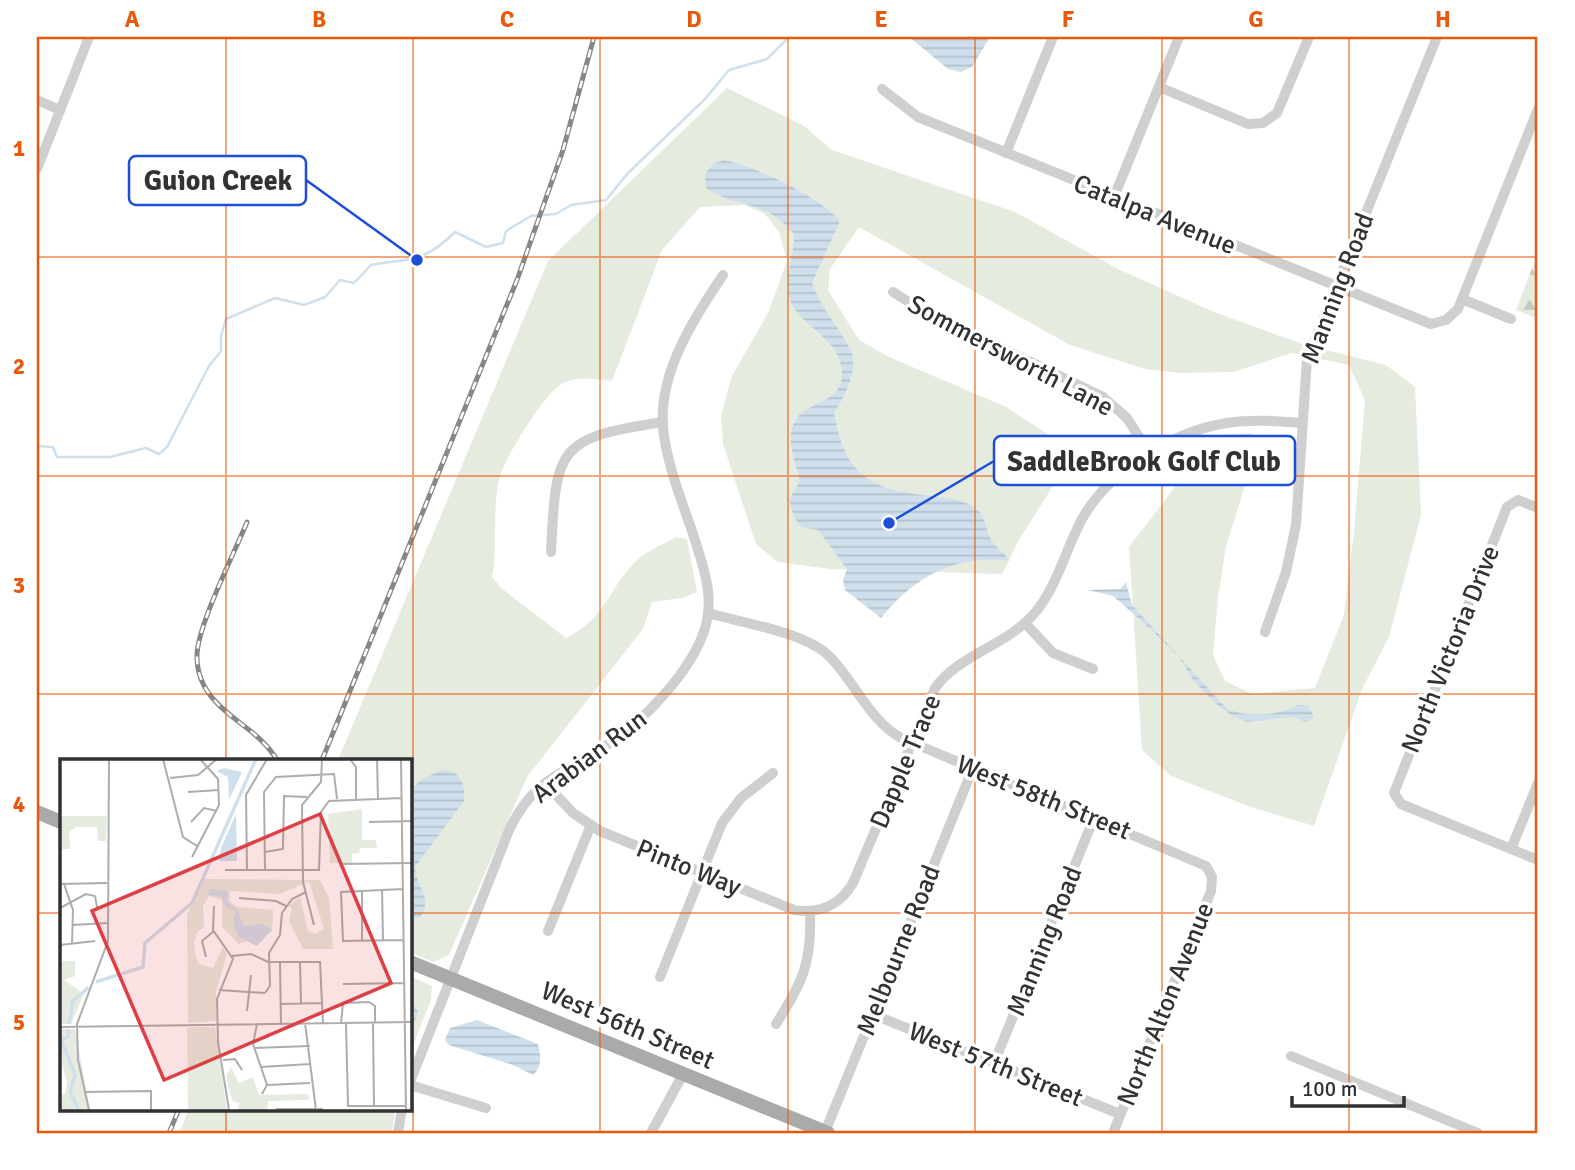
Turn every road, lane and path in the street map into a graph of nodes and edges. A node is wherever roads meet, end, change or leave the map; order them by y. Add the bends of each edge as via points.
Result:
1 (89, 37) edge
2 (1053, 37) edge
3 (1179, 37) edge
4 (1309, 37) edge
5 (1437, 37) edge
6 (1159, 87) junction
7 (882, 89) dead end
8 (37, 100) edge
9 (1538, 108) edge
10 (60, 110) junction
11 (1006, 153) junction
12 (37, 169) edge
13 (1114, 197) junction
14 (723, 275) dead end
15 (1336, 287) junction
16 (893, 292) dead end
17 (1462, 299) junction
18 (1511, 319) dead end
19 (663, 422) junction
20 (1302, 423) junction
21 (1150, 454) junction
22 (1538, 508) edge
23 (551, 552) dead end
24 (708, 613) junction
25 (1024, 623) junction
26 (1265, 632) dead end
27 (1093, 669) dead end
28 (911, 742) junction
29 (973, 768) junction
30 (773, 773) dead end
31 (545, 783) junction
32 (1538, 783) edge
33 (37, 812) edge
34 (1094, 818) junction
35 (60, 822) edge
36 (591, 825) junction
37 (1511, 849) junction
38 (1538, 860) edge
39 (701, 872) junction
40 (1210, 873) joint
41 (810, 911) junction
42 (548, 931) dead end
43 (411, 962) edge
44 (660, 977) dead end
45 (450, 978) junction
46 (872, 1014) junction
47 (776, 1024) dead end
48 (1291, 1056) dead end
49 (995, 1063) junction
50 (682, 1074) junction
51 (411, 1081) edge
52 (411, 1084) edge
53 (486, 1108) dead end
54 (402, 1110) edge
55 (1120, 1114) junction
56 (398, 1133) edge
57 (651, 1133) edge
58 (826, 1133) edge
59 (1112, 1133) edge
60 (1478, 1133) edge

1 - 10 street
2 - 11 street
3 - 6 street
4 - 6 street via 1278,112 1269,121 1257,124
5 - 15 street, Manning Road
6 - 13 street
7 - 11 street, Catalpa Avenue via 912,114
8 - 10 street
9 - 17 street
10 - 12 street
11 - 13 street, Catalpa Avenue
13 - 15 street, Catalpa Avenue
14 - 19 street, Arabian Run via 678,353 667,384
15 - 17 street, Catalpa Avenue via 1424,322 1453,316
15 - 20 street, Manning Road via 1307,359
16 - 21 street, Sommersworth Lane via 1103,397 1125,415
17 - 18 street
19 - 23 street via 602,432 568,455 555,483
19 - 24 street, Arabian Run via 668,457 705,571
20 - 21 street, Dapple Trace via 1220,424
20 - 26 street, Manning Road via 1293,542
21 - 25 street, Dapple Trace via 1119,474 1096,499 1079,525 1053,586
22 - 37 street, North Victoria Drive via 1521,501 1506,509 1395,786 1401,804
24 - 28 street, West 58th Street via 813,644 831,657 886,727
24 - 31 street, Arabian Run via 695,651 646,714 605,747
25 - 27 street via 1053,653
25 - 28 street, Dapple Trace via 944,677
28 - 29 street, West 58th Street
28 - 41 street, Dapple Trace via 852,886 837,902
29 - 34 street, West 58th Street
29 - 46 street, Melbourne Road
30 - 39 street via 729,811
31 - 36 street, Pinto Way
31 - 45 street, Arabian Run via 509,830
32 - 37 street
33 - 35 main road
34 - 40 street, West 58th Street via 1199,860
34 - 49 street, Manning Road
36 - 39 street, Pinto Way
36 - 42 street
37 - 38 street
39 - 41 street, Pinto Way via 794,909
39 - 44 street
40 - 55 street, North Alton Avenue via 1211,891
41 - 47 street via 806,971
43 - 45 main road, West 56th Street
45 - 50 main road, West 56th Street
45 - 51 street, Arabian Run
46 - 49 street, West 57th Street
46 - 58 street, Melbourne Road
48 - 60 street
49 - 55 street, West 57th Street
50 - 57 street
50 - 58 main road, West 56th Street
52 - 53 street
54 - 56 street
55 - 59 street, North Alton Avenue

